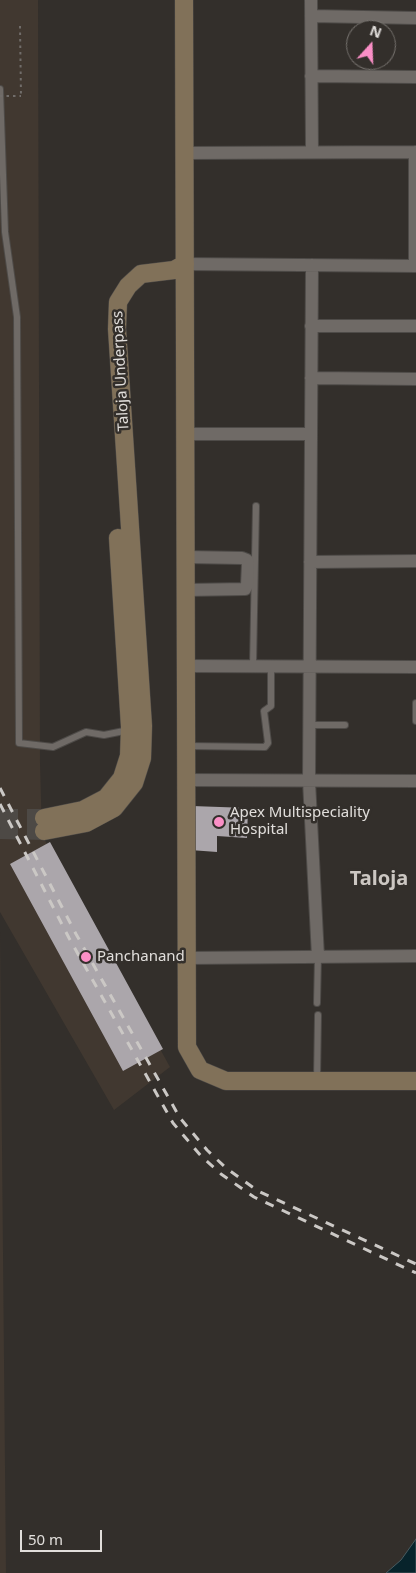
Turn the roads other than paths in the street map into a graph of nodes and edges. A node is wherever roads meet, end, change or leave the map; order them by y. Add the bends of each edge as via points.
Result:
1 (184, 0) edge
2 (311, 0) edge
3 (311, 16) junction
4 (416, 18) edge
5 (311, 76) junction
6 (416, 77) edge
7 (0, 89) edge
8 (312, 152) junction
9 (416, 152) edge
10 (185, 153) junction
11 (185, 264) junction
12 (312, 265) junction
13 (415, 266) edge
14 (312, 326) junction
15 (416, 326) edge
16 (311, 378) junction
17 (416, 379) edge
18 (185, 434) junction
19 (311, 434) junction
20 (256, 506) dead end
21 (186, 557) junction
22 (416, 561) edge
23 (310, 562) junction
24 (186, 590) junction
25 (186, 666) junction
26 (254, 666) junction
27 (271, 666) junction
28 (310, 666) junction
29 (416, 666) edge
30 (416, 703) edge
31 (416, 721) edge
32 (345, 725) dead end
33 (310, 726) junction
34 (130, 730) junction
35 (186, 746) junction
36 (186, 780) junction
37 (309, 781) junction
38 (416, 781) edge
39 (416, 956) edge
40 (318, 957) junction
41 (187, 958) junction
42 (318, 1003) dead end
43 (318, 1016) dead end
44 (416, 1080) edge
45 (317, 1081) junction

1 - 10 street
2 - 3 street
3 - 4 street
3 - 5 street
5 - 6 street
5 - 8 street
7 - 34 lane via 5,232 17,318 19,743 53,747 86,732 104,735
8 - 9 street
8 - 10 street
9 - 13 street
10 - 11 street
11 - 12 street
11 - 18 street
11 - 34 street, Taloja Underpass via 174,259 138,263 119,278 107,298 105,329
11 - 34 street, Taloja Underpass via 174,270 141,274 118,302 117,329 143,726 142,758 134,783 114,808 86,823 44,825 106,798 122,778 129,756
12 - 13 street
12 - 14 street
14 - 15 street
14 - 16 street
16 - 17 street
16 - 19 street
18 - 19 street
18 - 21 street
19 - 23 street
20 - 26 lane
21 - 24 street
21 - 24 street via 242,558 248,562 245,589
22 - 23 street
23 - 28 street
24 - 25 street
25 - 26 street
25 - 35 street
26 - 27 street
27 - 28 street
27 - 35 lane via 271,706 264,711 268,743 265,747
28 - 29 street
28 - 33 street
30 - 31 lane
32 - 33 lane
33 - 37 street
35 - 36 street
36 - 37 street
36 - 41 street
37 - 38 street
37 - 40 street
39 - 40 street
40 - 41 street
40 - 42 lane
41 - 45 street via 187,1047 200,1070 226,1081
43 - 45 lane
44 - 45 street

